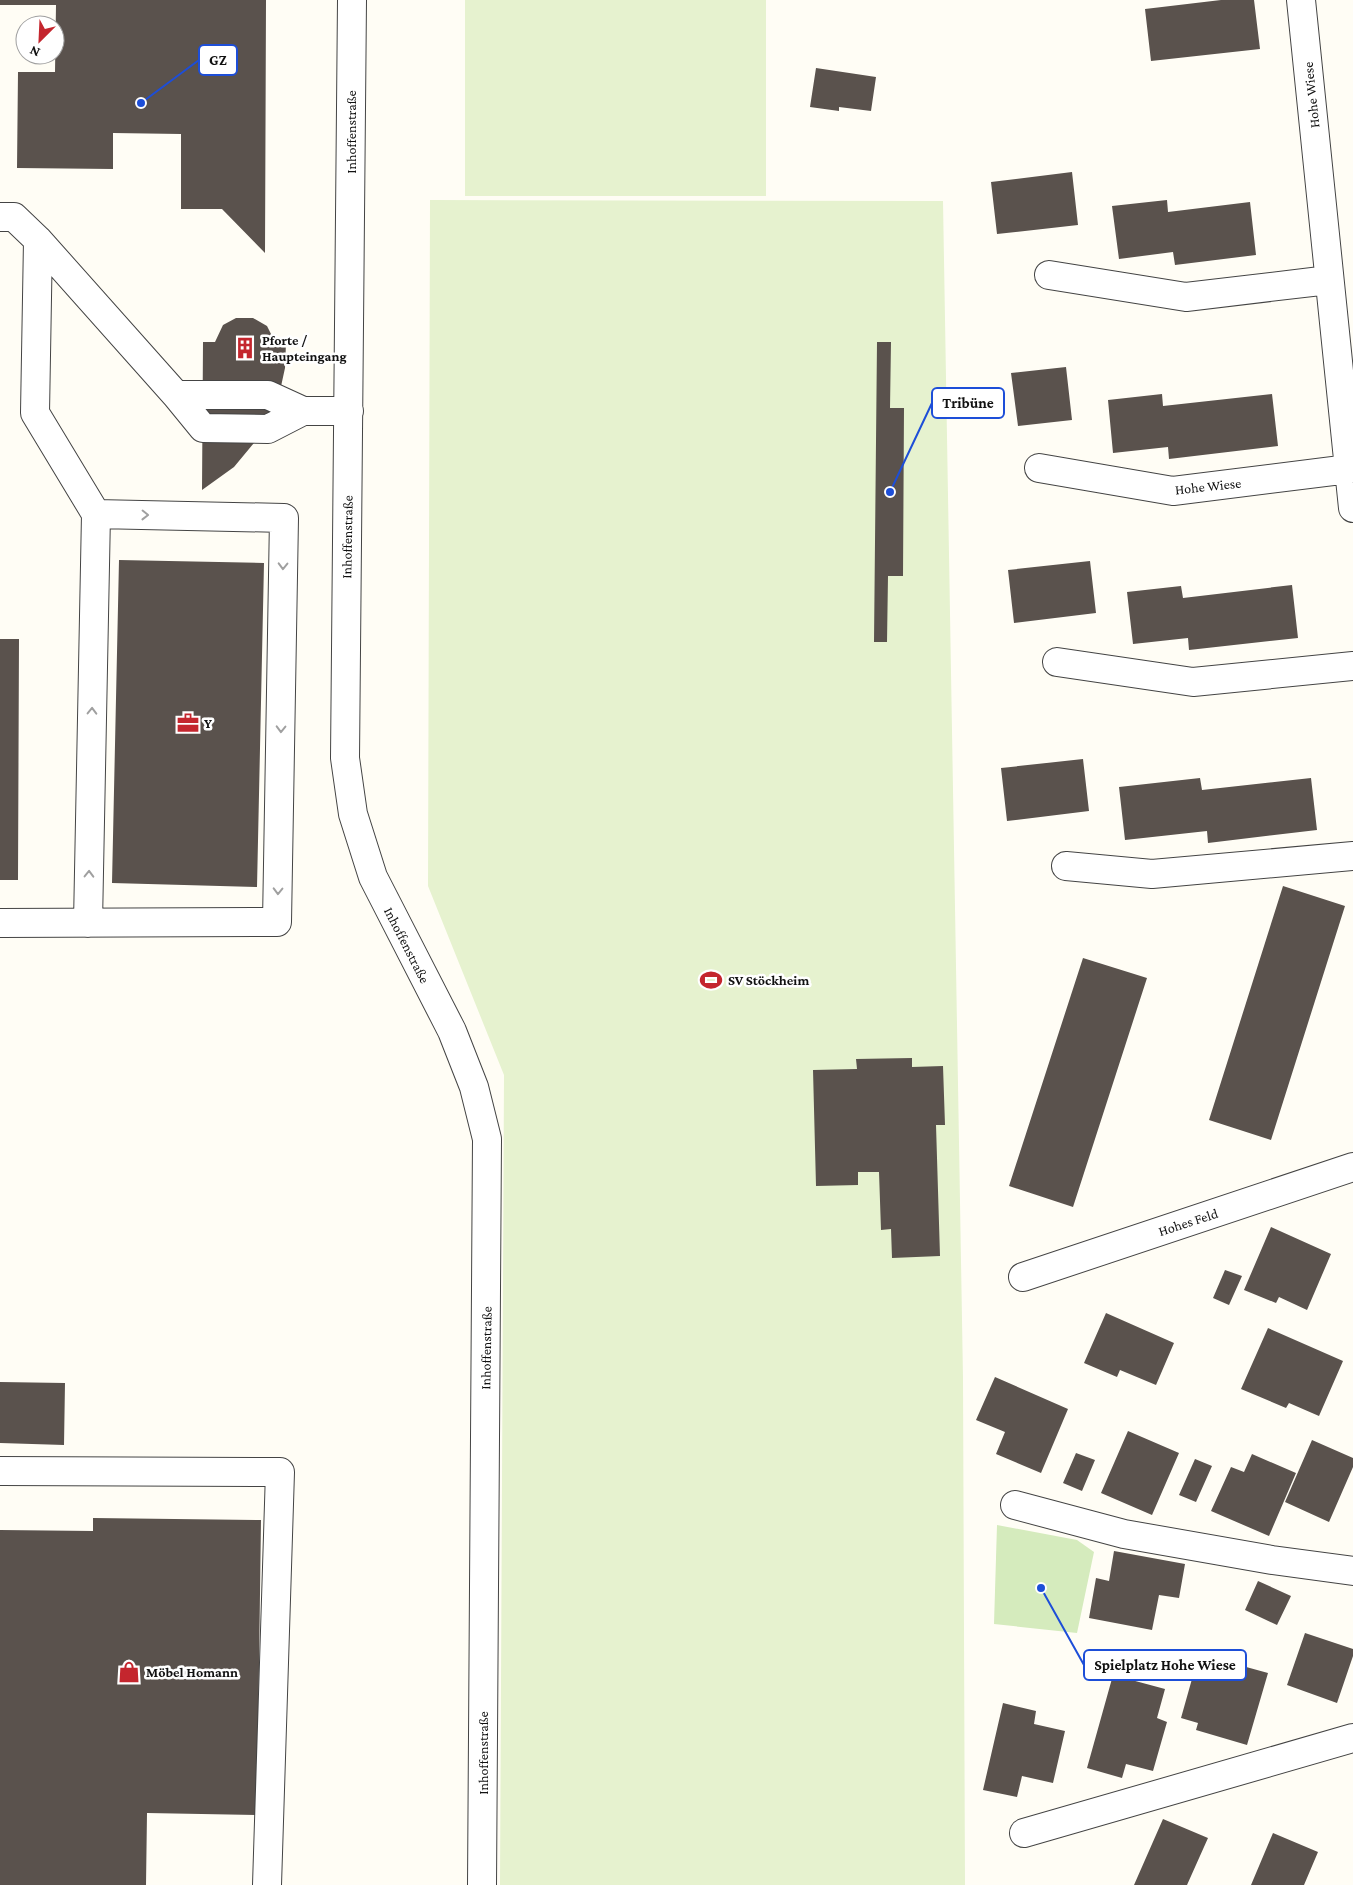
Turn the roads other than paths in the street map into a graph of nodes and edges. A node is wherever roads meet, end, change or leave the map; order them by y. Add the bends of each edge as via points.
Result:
1 (352, 0) edge
2 (1301, 0) edge
3 (0, 217) edge
4 (38, 240) junction
5 (1049, 275) dead end
6 (1329, 280) junction
7 (348, 411) junction
8 (1039, 468) dead end
9 (1349, 470) junction
10 (1353, 508) edge
11 (96, 514) junction
12 (1058, 662) dead end
13 (1353, 666) edge
14 (1353, 856) edge
15 (1066, 866) dead end
16 (0, 923) edge
17 (88, 923) junction
18 (1353, 1167) edge
19 (1023, 1277) dead end
20 (0, 1471) edge
21 (1015, 1505) dead end
22 (1353, 1571) edge
23 (1353, 1738) edge
24 (1024, 1833) dead end
25 (267, 1885) edge
26 (482, 1885) edge

1 - 7 street, Inhoffenstraße
2 - 6 street, Hohe Wiese
3 - 4 street via 14,217
4 - 7 street via 176,395 268,395 303,411
4 - 11 street via 35,412
5 - 6 street via 1186,297
6 - 9 street, Hohe Wiese
7 - 26 street, Inhoffenstraße via 345,758 354,814 373,877 452,1031 474,1087 487,1139
8 - 9 street, Hohe Wiese via 1173,491
9 - 10 street, Hohe Wiese
17 -> 11 street
11 -> 17 street via 284,518 277,922
12 - 13 street via 1193,682
14 - 15 street via 1152,874
16 - 17 street
18 - 19 street, Hohes Feld
20 - 25 street via 280,1472
21 - 22 street via 1124,1534
23 - 24 street

